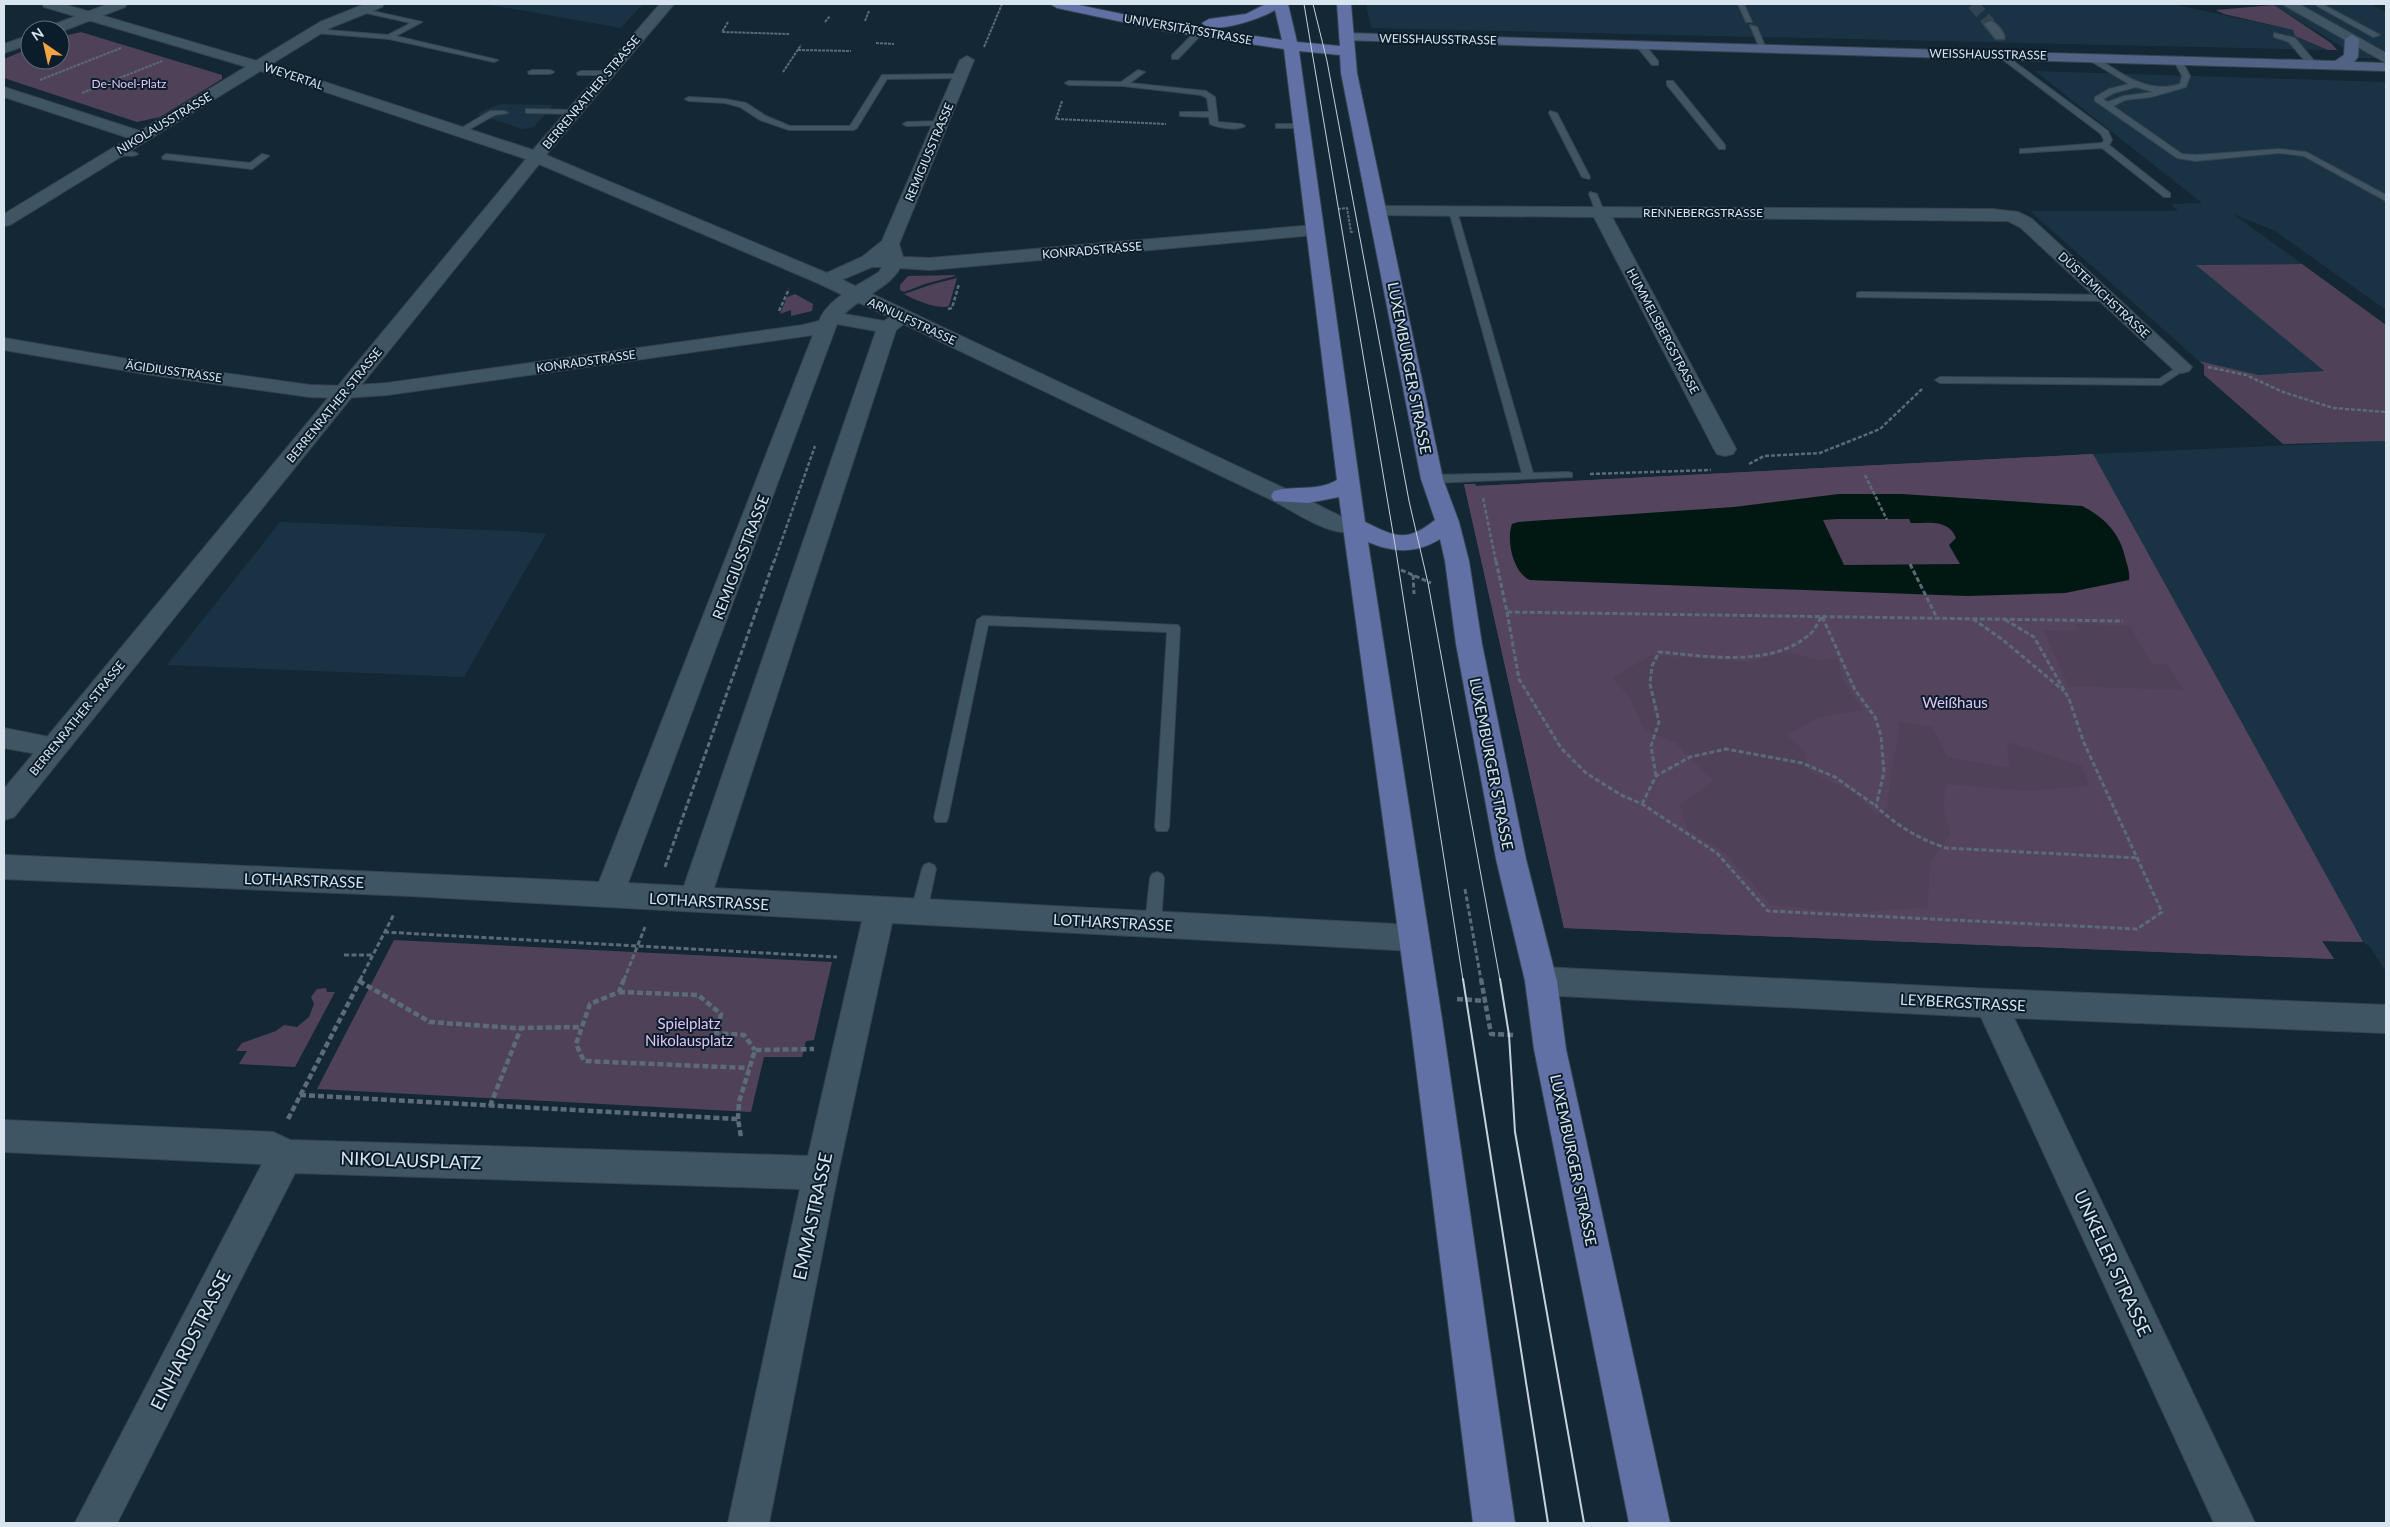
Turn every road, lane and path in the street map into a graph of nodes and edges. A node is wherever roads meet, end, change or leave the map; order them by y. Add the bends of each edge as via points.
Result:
1 (49, 4) edge
2 (120, 4) edge
3 (341, 4) edge
4 (377, 4) edge
5 (667, 4) edge
6 (1002, 4) edge
7 (1057, 4) edge
8 (1117, 4) edge
9 (1275, 4) edge
10 (1281, 4) edge
11 (1344, 4) edge
12 (1741, 4) edge
13 (2336, 4) edge
14 (2319, 5) junction
15 (2292, 6) edge
16 (359, 10) junction
17 (869, 11) dead end
18 (88, 16) junction
19 (830, 16) dead end
20 (865, 21) dead end
21 (728, 22) dead end
22 (825, 22) dead end
23 (70, 23) edge
24 (1209, 23) junction
25 (1990, 24) tunnel mouth
26 (1157, 26) junction
27 (320, 28) junction
28 (789, 34) dead end
29 (2277, 35) dead end
30 (2376, 35) dead end
31 (389, 37) junction
32 (1195, 37) junction
33 (2000, 37) dead end
34 (1288, 39) junction
35 (2352, 39) junction
36 (20, 43) edge
37 (876, 43) dead end
38 (894, 44) dead end
39 (1347, 44) junction
40 (801, 46) dead end
41 (1641, 46) junction
42 (122, 48) dead end
43 (4, 49) edge
44 (1764, 49) junction
45 (798, 50) junction
46 (851, 51) dead end
47 (2001, 54) junction
48 (1174, 57) dead end
49 (2090, 57) junction
50 (2386, 58) edge
51 (2178, 59) junction
52 (494, 60) dead end
53 (967, 60) joint
54 (162, 61) dead end
55 (1654, 63) dead end
56 (2312, 64) junction
57 (260, 65) junction
58 (2339, 65) junction
59 (2386, 67) edge
60 (532, 72) dead end
61 (550, 72) dead end
62 (782, 72) dead end
63 (1141, 72) dead end
64 (581, 73) dead end
65 (608, 73) junction
66 (961, 76) junction
67 (1295, 78) junction
68 (1069, 83) joint
69 (1670, 83) dead end
70 (1123, 84) junction
71 (2137, 84) junction
72 (2155, 91) junction
73 (5, 93) edge
74 (689, 99) dead end
75 (2108, 106) junction
76 (49, 107) junction
77 (529, 111) dead end
78 (575, 112) junction
79 (504, 113) dead end
80 (1553, 113) dead end
81 (1183, 114) dead end
82 (1213, 115) junction
83 (856, 123) junction
84 (870, 123) dead end
85 (907, 124) dead end
86 (940, 124) junction
87 (1214, 124) junction
88 (563, 126) junction
89 (1240, 126) dead end
90 (1279, 126) dead end
91 (1300, 126) junction
92 (460, 131) junction
93 (142, 137) junction
94 (494, 142) junction
95 (2104, 145) junction
96 (1722, 147) dead end
97 (2023, 151) dead end
98 (265, 156) dead end
99 (166, 157) dead end
100 (536, 157) junction
101 (1586, 177) dead end
102 (1593, 194) dead end
103 (2167, 195) dead end
104 (2386, 198) edge
105 (1347, 208) dead end
106 (1379, 210) junction
107 (1453, 211) junction
108 (1600, 212) junction
109 (4, 221) edge
110 (2026, 223) joint
111 (1315, 230) junction
112 (1351, 232) dead end
113 (892, 253) junction
114 (961, 276) dead end
115 (822, 279) junction
116 (856, 294) junction
117 (1860, 296) dead end
118 (2107, 298) junction
119 (829, 321) junction
120 (902, 322) junction
121 (793, 332) junction
122 (4, 344) edge
123 (2182, 368) junction
124 (1940, 380) joint
125 (344, 392) junction
126 (2386, 412) edge
127 (817, 440) dead end
128 (1725, 449) dead end
129 (1742, 466) dead end
130 (1716, 470) dead end
131 (1568, 475) joint
132 (1865, 475) dead end
133 (1528, 476) junction
134 (1432, 479) junction
135 (1348, 484) junction
136 (1482, 495) dead end
137 (1282, 496) junction
138 (1887, 520) dead end
139 (1447, 522) junction
140 (1354, 526) junction
141 (1910, 564) dead end
142 (1404, 571) dead end
143 (1413, 575) junction
144 (1434, 583) dead end
145 (1414, 594) dead end
146 (1507, 612) junction
147 (1822, 616) junction
148 (1937, 618) junction
149 (1972, 619) junction
150 (2004, 619) junction
151 (2123, 621) dead end
152 (2065, 693) junction
153 (4, 738) edge
154 (54, 747) junction
155 (1656, 776) junction
156 (1642, 804) junction
157 (1876, 806) junction
158 (4, 809) edge
159 (941, 818) dead end
160 (1162, 827) dead end
161 (2139, 858) junction
162 (4, 867) edge
163 (929, 868) dead end
164 (664, 870) dead end
165 (1157, 878) dead end
166 (409, 884) junction
167 (1465, 889) dead end
168 (609, 895) junction
169 (695, 899) junction
170 (868, 909) junction
171 (919, 911) junction
172 (646, 924) dead end
173 (1153, 924) junction
174 (384, 932) junction
175 (1414, 938) junction
176 (638, 946) junction
177 (344, 955) dead end
178 (373, 955) junction
179 (837, 966) dead end
180 (359, 981) junction
181 (1541, 981) junction
182 (619, 992) junction
183 (1452, 999) dead end
184 (1486, 1001) junction
185 (1991, 1003) junction
186 (2386, 1019) edge
187 (582, 1027) junction
188 (521, 1028) junction
189 (1518, 1036) dead end
190 (805, 1049) dead end
191 (755, 1050) junction
192 (749, 1068) junction
193 (300, 1095) junction
194 (490, 1106) junction
195 (738, 1119) junction
196 (4, 1136) edge
197 (741, 1138) dead end
198 (279, 1152) junction
199 (821, 1172) junction
200 (96, 1523) edge
201 (749, 1523) edge
202 (1494, 1523) edge
203 (1650, 1523) edge
204 (2235, 1523) edge

1 - 18 street, WEYERTAL
2 - 18 street
3 - 27 street, NIKOLAUSSTRASSE
4 - 16 street, NIKOLAUSSTRASSE
5 - 65 street, BERRENRATHER STRASSE
6 - 53 path via 979,60
7 - 26 main road, UNIVERSITÄTSSTRASSE
8 - 24 main road, UNIVERSITÄTSSTRASSE
9 - 24 main road via 1253,17
10 - 34 main road
11 - 39 main road, LUXEMBURGER STRASSE
12 - 44 lane
13 - 14 lane
14 - 15 lane
14 - 30 lane
15 - 35 street
16 - 27 street, NIKOLAUSSTRASSE
16 - 31 lane via 418,22
17 - 20 path
18 - 23 street
18 - 57 street, WEYERTAL
19 - 22 path
21 - 28 path via 722,32
24 - 34 main road, UNIVERSITÄTSSTRASSE
25 - 33 street
26 - 32 main road
26 - 34 main road, UNIVERSITÄTSSTRASSE
27 - 31 lane
27 - 57 street, NIKOLAUSSTRASSE
29 - 56 lane via 2292,40
31 - 52 lane
32 - 48 lane
32 - 67 main road via 1285,66
34 - 39 main road, WEISSHAUSSTRASSE
34 - 67 main road
35 - 50 street
35 - 58 main road via 2351,57
36 - 43 street
37 - 38 path
39 - 41 main road, WEISSHAUSSTRASSE via 1518,51 1589,45
39 - 106 main road, LUXEMBURGER STRASSE via 1349,73
40 - 45 path
41 - 44 main road, WEISSHAUSSTRASSE
41 - 55 lane
42 - 73 path
44 - 47 main road, WEISSHAUSSTRASSE
45 - 46 path
45 - 62 path
47 - 49 main road, WEISSHAUSSTRASSE
47 - 95 lane via 2105,133 2108,140
49 - 51 main road, WEISSHAUSSTRASSE
49 - 71 lane
51 - 56 main road, WEISSHAUSSTRASSE
51 - 72 lane via 2186,76 2183,85 2171,91
53 - 66 street, REMIGIUSSTRASSE
54 - 76 path
56 - 58 main road, WEISSHAUSSTRASSE
57 - 92 street, WEYERTAL
57 - 93 street, NIKOLAUSSTRASSE
58 - 59 main road, WEISSHAUSSTRASSE
60 - 61 lane
63 - 70 lane
64 - 65 lane
65 - 78 street, BERRENRATHER STRASSE
66 - 83 lane via 885,77
66 - 86 street, REMIGIUSSTRASSE
67 - 91 main road
68 - 70 lane
68 - 87 path via 1056,119
69 - 96 lane
70 - 82 lane via 1203,93 1211,97
71 - 72 lane
71 - 75 lane via 2098,99
72 - 75 lane via 2158,94 2116,100
73 - 76 street
74 - 83 lane via 743,105 763,118 789,128 853,128
75 - 104 lane via 2180,156 2196,158 2280,151 2306,154
76 - 93 street
77 - 78 lane
78 - 88 street, BERRENRATHER STRASSE
79 - 92 lane via 493,113
80 - 101 lane
81 - 82 lane
82 - 87 lane
83 - 84 lane
85 - 86 lane
86 - 113 street, REMIGIUSSTRASSE
87 - 89 lane
88 - 94 street via 531,136
88 - 100 street, BERRENRATHER STRASSE
90 - 91 lane
91 - 111 main road
92 - 94 street, WEYERTAL
93 - 109 street, NIKOLAUSSTRASSE via 126,153
94 - 100 street, WEYERTAL
95 - 97 lane
95 - 103 lane
98 - 99 lane via 252,166
100 - 115 street, ARNULFSTRASSE
100 - 125 street, BERRENRATHER STRASSE
102 - 108 lane
105 - 112 path
106 - 107 street, RENNEBERGSTRASSE
106 - 134 main road, LUXEMBURGER STRASSE
107 - 108 street, RENNEBERGSTRASSE
107 - 133 lane
108 - 110 street, RENNEBERGSTRASSE via 1992,214 2012,216
108 - 128 street, HUMMELSBERGSTRASSE
110 - 118 street, DÜSTEMICHSTRASSE
111 - 113 street, KONRADSTRASSE via 930,264
111 - 135 main road
113 - 115 street, REMIGIUSSTRASSE
113 - 116 street, REMIGIUSSTRASSE via 886,276
114 - 120 path via 952,308
115 - 116 street, ARNULFSTRASSE
115 - 121 path via 789,289 775,319 777,323 788,325
116 - 119 street, REMIGIUSSTRASSE via 846,300
116 - 120 street, ARNULFSTRASSE
117 - 118 lane
118 - 123 street, DÜSTEMICHSTRASSE
119 - 120 street, KONRADSTRASSE
119 - 121 street, KONRADSTRASSE
119 - 168 street, REMIGIUSSTRASSE
120 - 137 street, ARNULFSTRASSE
120 - 169 street
121 - 125 street, KONRADSTRASSE via 386,389
122 - 125 street, ÄGIDIUSSTRASSE via 145,368 301,390
123 - 124 lane via 2161,382
123 - 126 path via 2209,367 2246,375 2283,392 2333,408
124 - 129 path via 1929,383 1885,425 1872,433 1820,454 1764,456
125 - 154 street, BERRENRATHER STRASSE
127 - 164 path
130 - 131 path
131 - 133 lane
132 - 138 path
133 - 134 lane
134 - 139 main road, LUXEMBURGER STRASSE
135 - 137 main road via 1339,490 1318,494
135 - 140 main road
136 - 146 path
137 - 140 street, ARNULFSTRASSE via 1334,523
139 - 140 main road via 1430,537 1406,545 1395,545
139 - 181 main road, LUXEMBURGER STRASSE via 1457,561 1469,644 1511,859
140 - 175 main road
141 - 148 path
142 - 143 path
143 - 144 path
143 - 145 path
146 - 147 path
146 - 156 path via 1519,679 1561,748 1586,773
147 - 148 path
147 - 155 path via 1809,634 1790,646 1760,655 1731,657 1659,652 1652,666 1650,684 1659,722 1651,746
147 - 157 path via 1855,690 1875,716 1881,736 1884,772
148 - 149 path
149 - 150 path
149 - 152 path via 2003,640
150 - 151 path
150 - 152 path via 2034,637
152 - 161 path via 2084,743
153 - 154 street
154 - 158 street, BERRENRATHER STRASSE
155 - 156 path
155 - 157 path via 1690,757 1726,749 1756,753 1802,763 1827,774
156 - 161 path via 1717,853 1768,910 2137,929 2162,912
157 - 161 path via 1890,820 1920,840 1946,848
159 - 160 lane via 983,620 1115,623 1174,628
162 - 166 street, LOTHARSTRASSE
163 - 171 lane
165 - 173 lane
166 - 168 street, LOTHARSTRASSE
166 - 174 path
167 - 184 path
168 - 169 street, LOTHARSTRASSE
169 - 170 street, LOTHARSTRASSE
170 - 171 street, LOTHARSTRASSE
170 - 199 street, EMMASTRASSE
171 - 173 street, LOTHARSTRASSE
172 - 176 path
173 - 175 street, LOTHARSTRASSE
174 - 176 path
174 - 178 path
175 - 202 main road
176 - 179 path via 839,957
176 - 182 path
177 - 178 path
178 - 180 path
180 - 188 path via 430,1022
180 - 193 path
181 - 185 street, LEYBERGSTRASSE
181 - 203 main road, LUXEMBURGER STRASSE via 1550,1048
182 - 187 path via 590,1004
182 - 191 path via 698,995 721,1014 716,1033 744,1035
183 - 184 path
184 - 189 path via 1492,1034
185 - 186 street, LEYBERGSTRASSE
185 - 204 street, UNKELER STRASSE
187 - 188 path
187 - 192 path via 576,1044 584,1061
188 - 194 path
190 - 191 path
191 - 192 path
192 - 195 path via 739,1102
193 - 194 path
193 - 198 path
194 - 195 path
195 - 197 path
196 - 198 street, NIKOLAUSPLATZ
198 - 199 street, NIKOLAUSPLATZ
198 - 200 street, EINHARDSTRASSE
199 - 201 street, EMMASTRASSE

